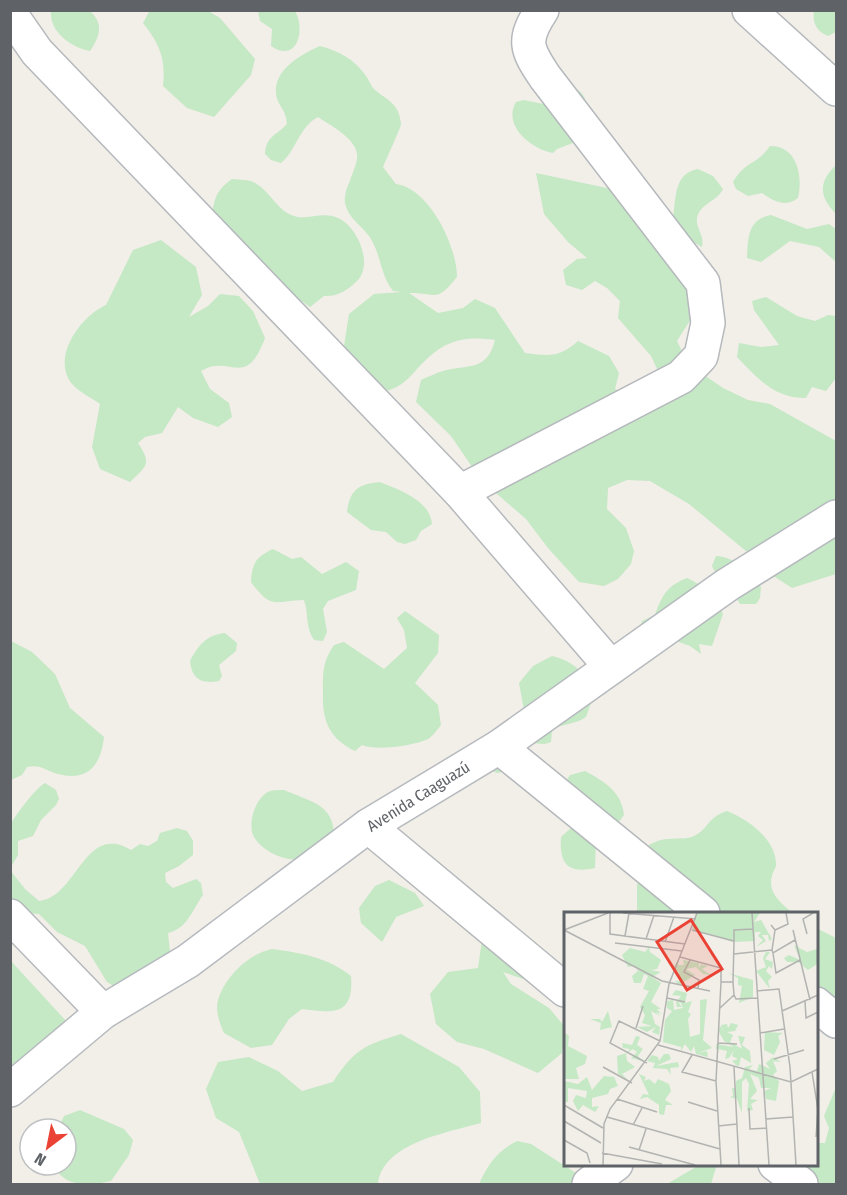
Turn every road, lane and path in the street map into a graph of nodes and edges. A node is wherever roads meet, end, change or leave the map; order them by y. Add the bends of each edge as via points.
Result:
1 (12, 10) edge
2 (542, 10) edge
3 (749, 10) edge
4 (837, 89) edge
5 (460, 492) junction
6 (837, 517) edge
7 (611, 667) junction
8 (499, 747) junction
9 (368, 826) junction
10 (702, 912) edge
11 (10, 916) edge
12 (564, 989) edge
13 (817, 1005) edge
14 (103, 1012) junction
15 (837, 1021) edge
16 (10, 1090) edge
17 (615, 1165) edge
18 (776, 1165) edge
19 (589, 1185) edge
20 (801, 1185) edge

1 - 5 street via 37,52
2 - 5 street via 531,27 528,52 703,283 708,323 701,356 681,377
3 - 4 street
5 - 7 street
6 - 7 street, Avenida Caaguazú via 727,585
7 - 8 street, Avenida Caaguazú
8 - 9 street, Avenida Caaguazú
8 - 10 street
9 - 12 street
9 - 14 street, Avenida Caaguazú via 188,961
11 - 14 street
13 - 15 street
14 - 16 street, Avenida Caaguazú
17 - 19 street
18 - 20 street

